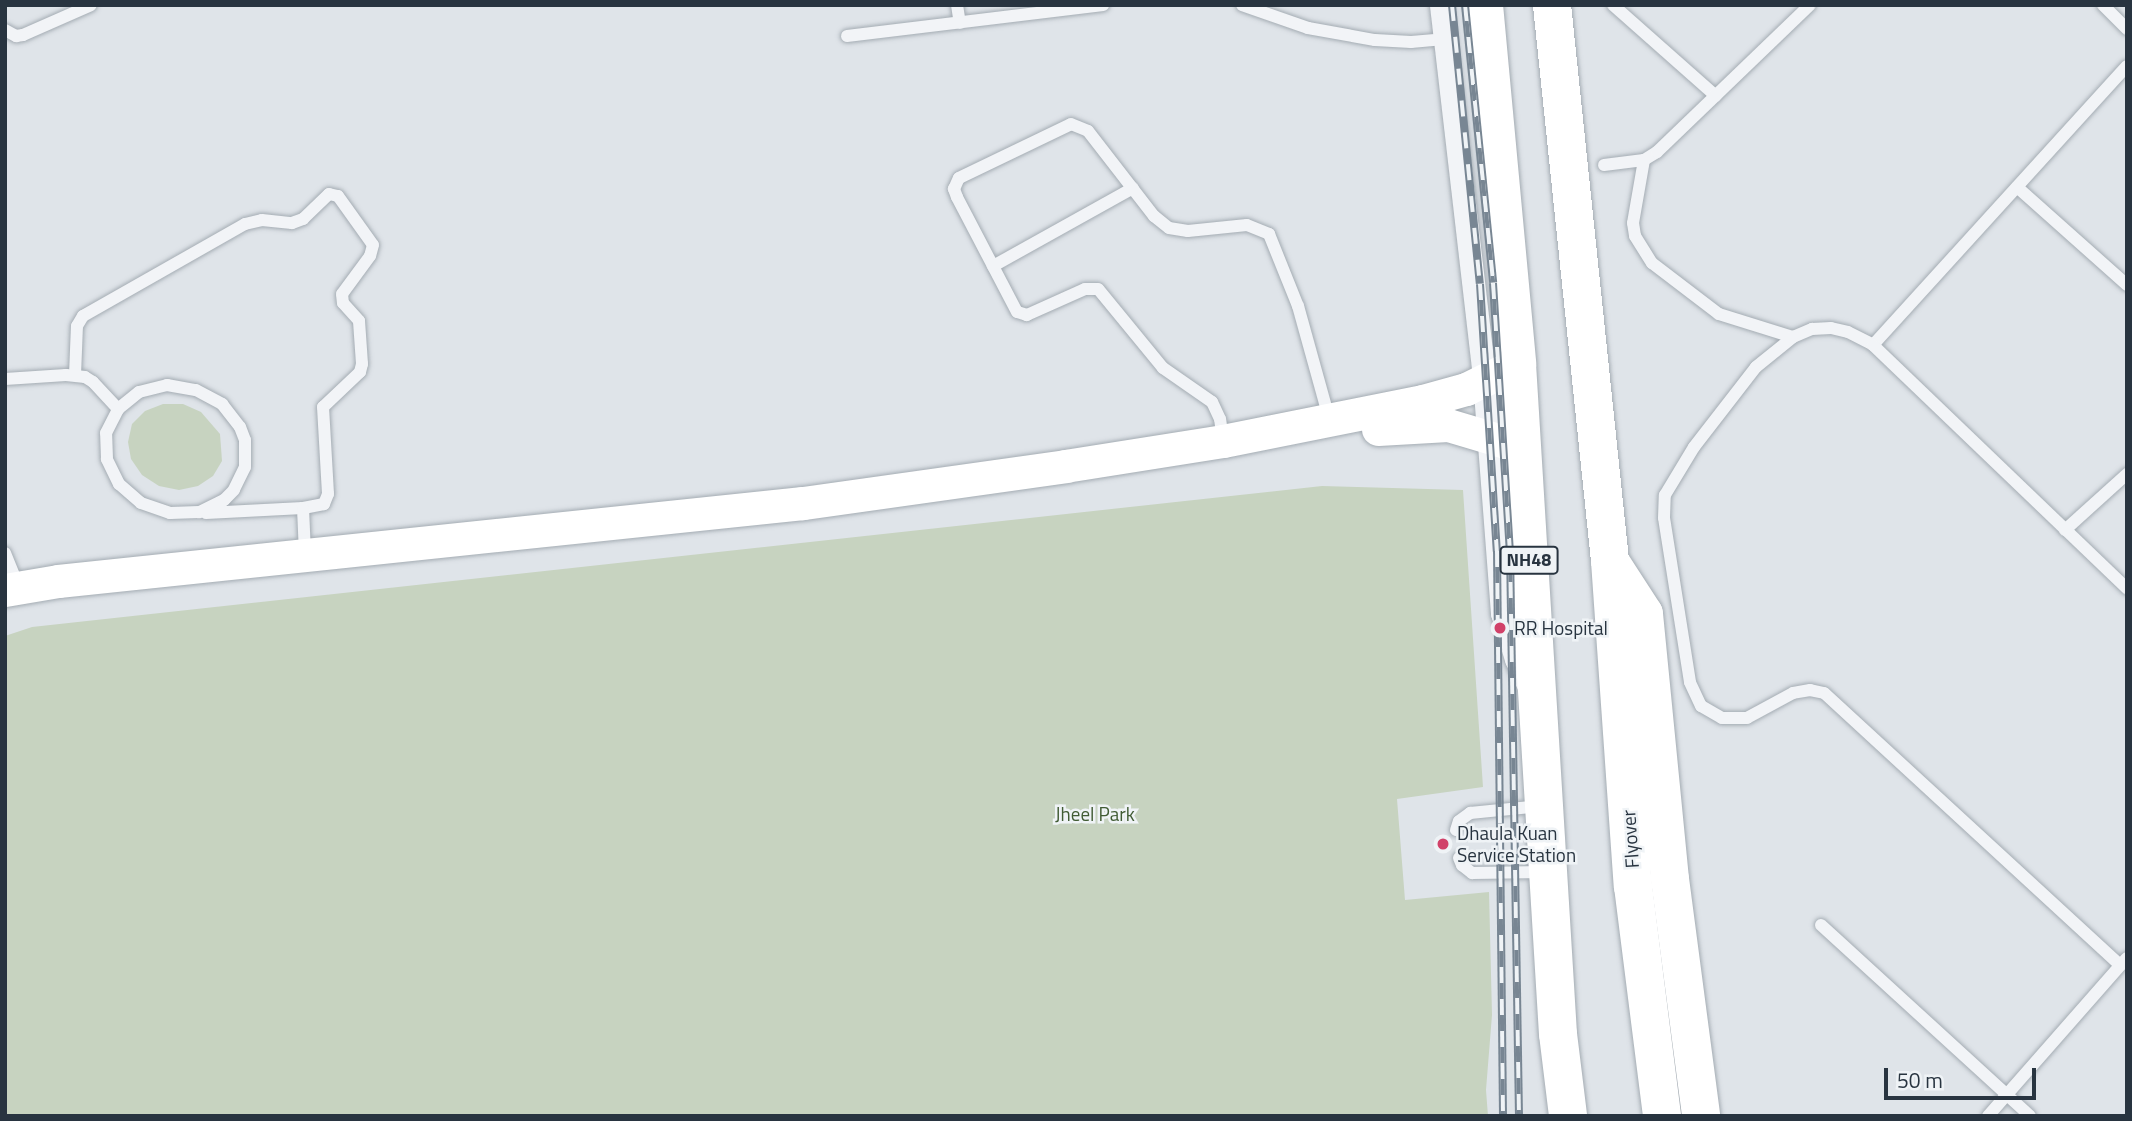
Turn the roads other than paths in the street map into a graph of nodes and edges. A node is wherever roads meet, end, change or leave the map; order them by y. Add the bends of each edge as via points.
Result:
1 (91, 5) edge
2 (957, 5) edge
3 (1102, 5) edge
4 (1242, 5) edge
5 (1441, 5) edge
6 (1484, 5) edge
7 (1552, 5) edge
8 (1613, 5) edge
9 (1810, 5) edge
10 (2103, 5) edge
11 (1065, 8) edge
12 (960, 23) junction
13 (2127, 29) edge
14 (5, 30) edge
15 (847, 36) dead end
16 (1444, 39) junction
17 (2127, 66) edge
18 (1716, 96) junction
19 (1644, 160) junction
20 (1604, 165) dead end
21 (2017, 187) junction
22 (1133, 188) junction
23 (993, 266) junction
24 (2127, 285) edge
25 (1793, 337) junction
26 (1873, 345) junction
27 (1501, 371) junction
28 (75, 375) junction
29 (5, 379) edge
30 (118, 409) junction
31 (1425, 412) junction
32 (1329, 419) junction
33 (1223, 441) junction
34 (1505, 442) junction
35 (2127, 474) edge
36 (303, 508) junction
37 (184, 514) junction
38 (2065, 530) junction
39 (5, 553) edge
40 (305, 555) junction
41 (1610, 561) junction
42 (2127, 589) edge
43 (10, 593) edge
44 (1544, 806) junction
45 (1456, 830) dead end
46 (1459, 858) dead end
47 (1549, 872) junction
48 (1821, 925) dead end
49 (2123, 962) edge
50 (2009, 1094) junction
51 (1568, 1116) edge
52 (1662, 1116) edge
53 (1701, 1116) edge
54 (1988, 1116) edge
55 (2030, 1116) edge

1 - 14 lane via 23,36
2 - 12 lane
3 - 11 lane
4 - 16 lane via 1308,27 1375,40
5 - 16 street
6 - 27 highway, NH48
7 - 41 highway, Flyover
8 - 18 lane
9 - 18 lane
10 - 13 lane
11 - 12 lane
12 - 15 lane
16 - 27 street
17 - 21 lane
18 - 19 lane
19 - 20 lane
19 - 25 lane via 1633,223 1652,263 1719,314
21 - 24 lane
21 - 26 lane
22 - 23 lane
22 - 23 lane via 1088,131 1071,124 959,178 954,189 957,197
22 - 32 lane via 1154,216 1170,228 1188,231 1247,225 1269,234 1298,306
23 - 33 lane via 1022,315 1085,289 1098,289 1163,368 1212,402
25 - 26 lane via 1831,328
25 - 49 lane via 1756,368 1694,447 1665,495 1664,518 1695,697 1710,714 1733,719 1747,718 1793,693 1824,693
26 - 38 lane
27 - 31 main road
27 - 34 highway, NH48
28 - 29 lane
28 - 30 lane via 93,382
28 - 36 lane via 77,326 83,316 245,224 262,220 292,223 303,219 329,194 338,196 373,245 342,294 343,303 359,321 362,364 323,407 328,494 324,504
30 - 37 lane via 110,420 105,446 115,478 141,503
30 - 37 lane via 139,392 182,386 216,400 240,427 247,453 234,490 212,507
31 - 32 main road
31 - 34 main road
31 - 43 main road via 1329,435 813,513
32 - 33 main road
33 - 40 main road via 803,503
34 - 44 highway, NH48 via 1538,705
35 - 38 lane
36 - 37 lane
36 - 40 lane
38 - 42 lane
39 - 43 lane
40 - 43 main road
41 - 52 highway, Flyover via 1633,886
41 - 53 highway via 1644,614 1670,879
44 - 45 lane via 1470,813
44 - 47 highway, NH48
46 - 47 lane via 1472,873
47 - 51 highway, NH48 via 1558,1034
48 - 50 lane
49 - 50 lane
50 - 54 lane
50 - 55 lane

